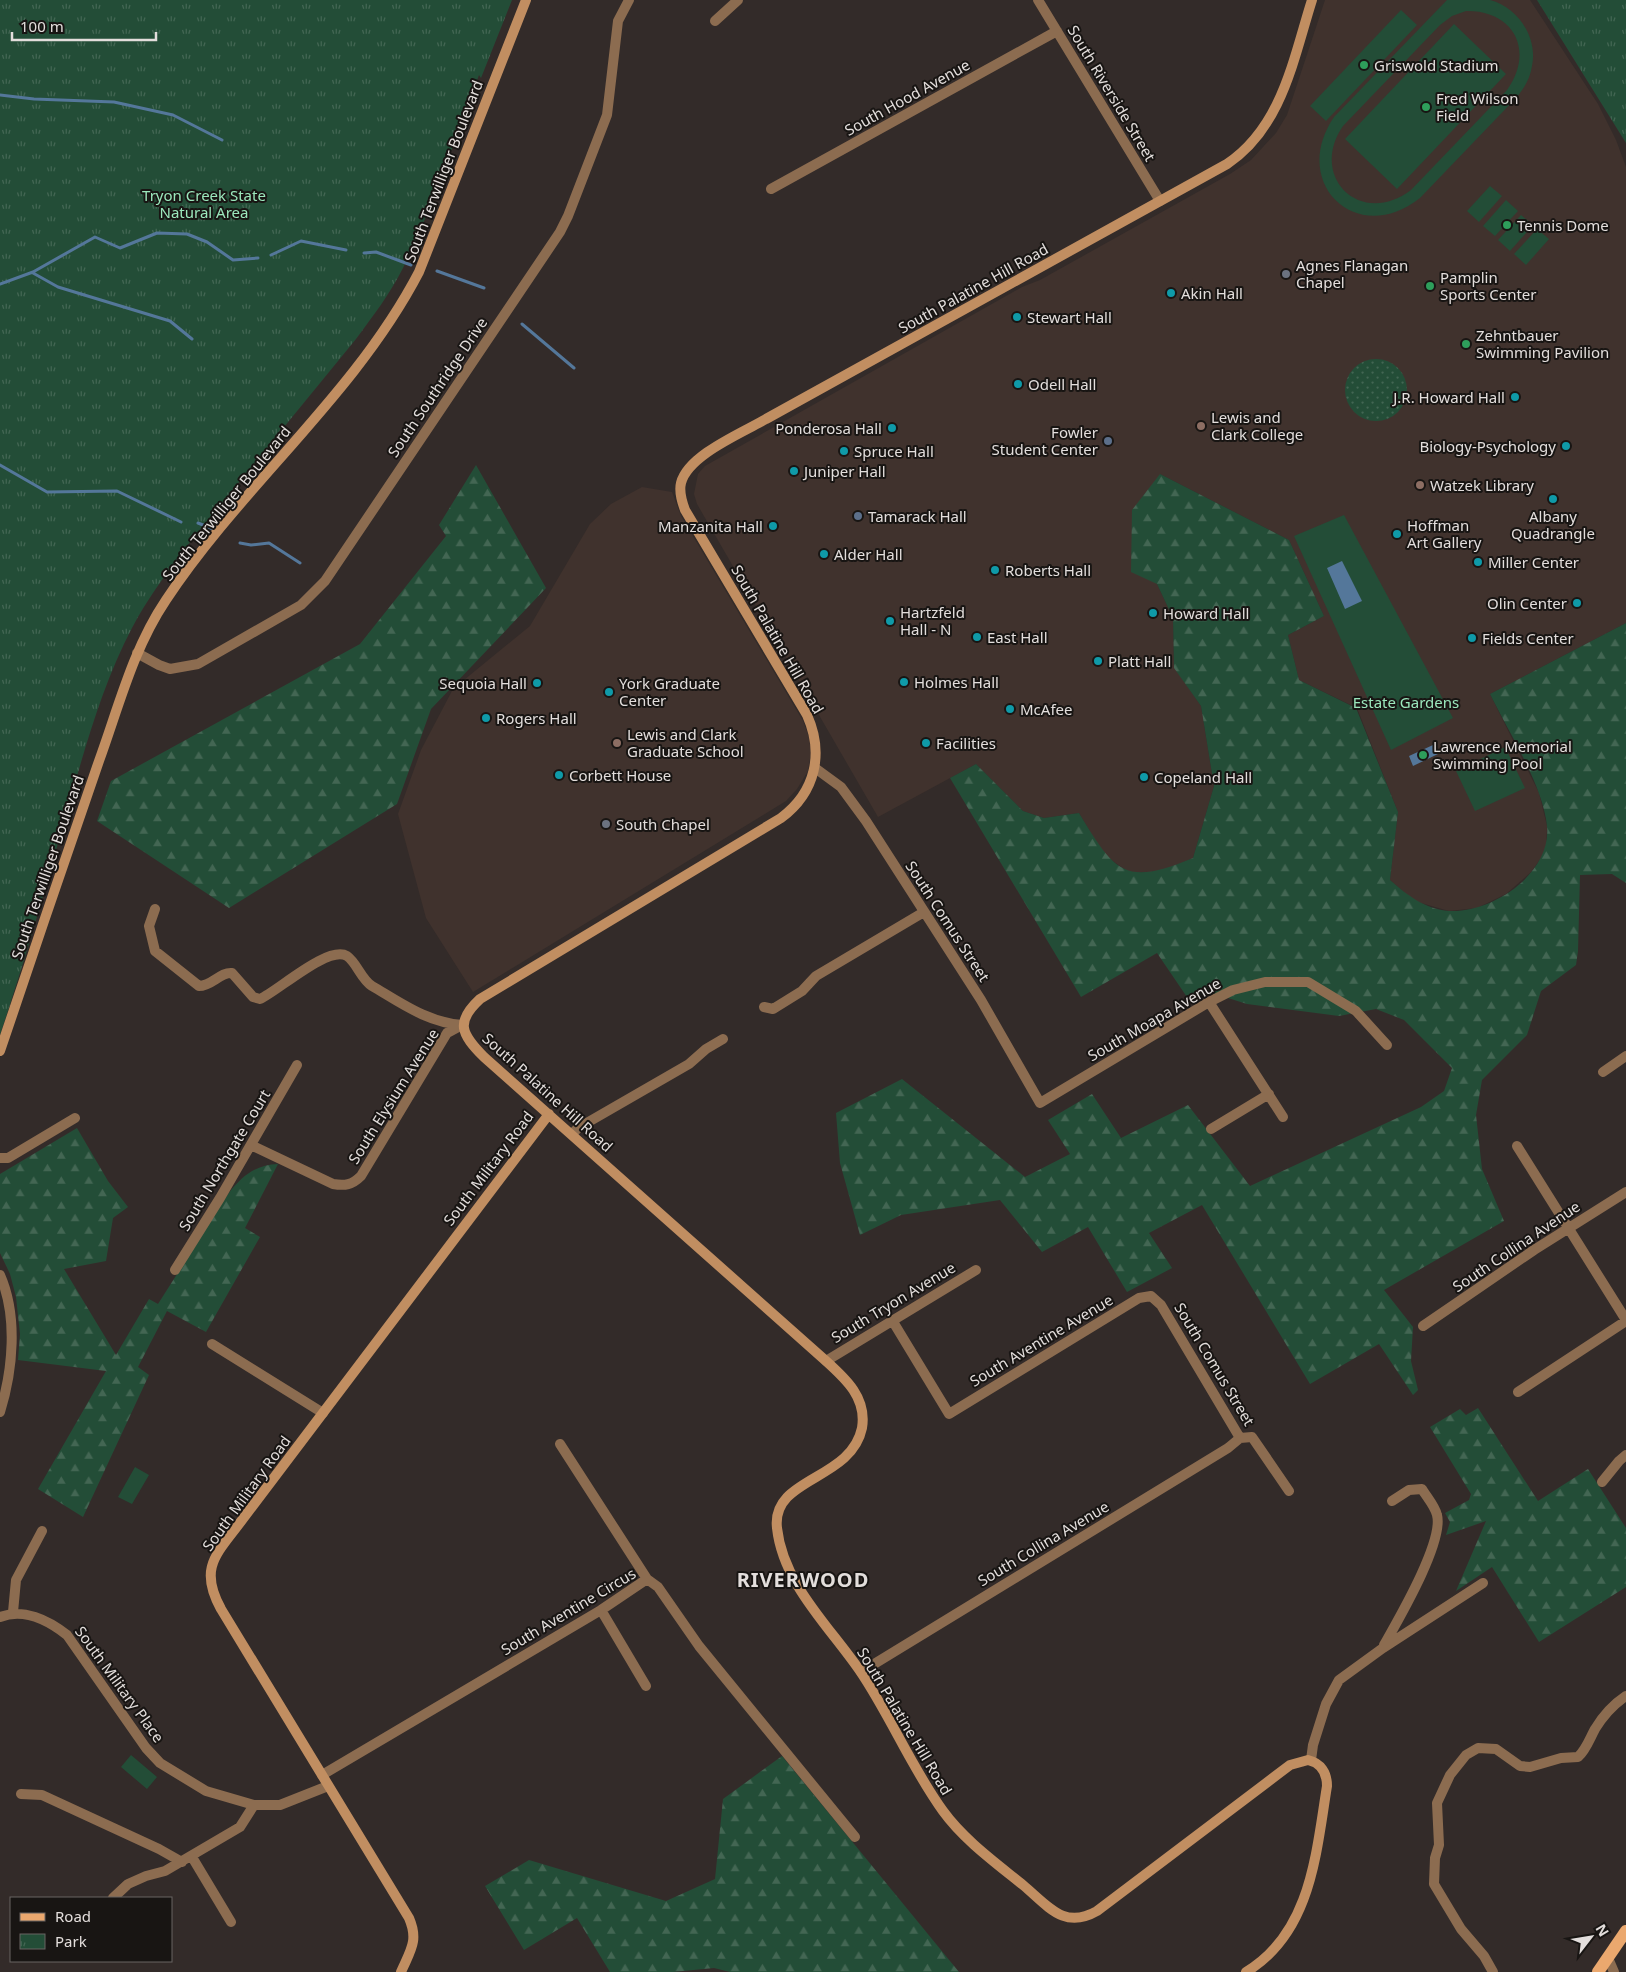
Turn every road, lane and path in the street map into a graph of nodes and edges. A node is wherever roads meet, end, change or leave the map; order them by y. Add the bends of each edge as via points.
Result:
1 (526, 0) edge
2 (629, 0) edge
3 (738, 0) edge
4 (1038, 0) edge
5 (1312, 0) edge
6 (715, 21) dead end
7 (1057, 31) junction
8 (771, 189) dead end
9 (1160, 201) junction
10 (137, 653) junction
11 (815, 768) junction
12 (155, 909) dead end
13 (924, 912) junction
14 (1210, 1002) junction
15 (764, 1007) dead end
16 (463, 1025) junction
17 (723, 1039) dead end
18 (1387, 1045) dead end
19 (0, 1051) edge
20 (1626, 1056) edge
21 (297, 1065) dead end
22 (1603, 1072) dead end
23 (1269, 1094) junction
24 (1040, 1103) joint
25 (549, 1114) junction
26 (1283, 1116) dead end
27 (75, 1118) dead end
28 (1211, 1129) dead end
29 (572, 1134) junction
30 (251, 1145) junction
31 (1517, 1146) dead end
32 (0, 1158) edge
33 (1626, 1192) edge
34 (1570, 1228) junction
35 (175, 1270) dead end
36 (976, 1270) dead end
37 (0, 1276) edge
38 (1150, 1296) joint
39 (892, 1320) junction
40 (1626, 1320) edge
41 (1423, 1326) dead end
42 (212, 1344) dead end
43 (826, 1361) junction
44 (1518, 1392) dead end
45 (0, 1412) edge
46 (323, 1413) junction
47 (1240, 1438) junction
48 (560, 1444) dead end
49 (1626, 1455) edge
50 (1602, 1482) dead end
51 (1289, 1491) dead end
52 (1392, 1502) dead end
53 (42, 1531) dead end
54 (647, 1579) junction
55 (1483, 1583) dead end
56 (601, 1610) junction
57 (13, 1612) junction
58 (0, 1617) edge
59 (1382, 1648) junction
60 (861, 1672) junction
61 (646, 1686) dead end
62 (1626, 1696) edge
63 (1311, 1760) junction
64 (322, 1775) junction
65 (328, 1786) junction
66 (21, 1794) dead end
67 (254, 1805) junction
68 (855, 1837) dead end
69 (192, 1857) junction
70 (182, 1862) junction
71 (115, 1897) edge
72 (230, 1922) dead end
73 (1623, 1936) edge
74 (1608, 1958) junction
75 (401, 1972) edge
76 (1246, 1972) edge
77 (1493, 1972) edge
78 (1598, 1972) edge
79 (1614, 1972) edge

1 - 10 street, South Terwilliger Boulevard via 407,296 390,323 325,406 185,573 158,613
2 - 10 street, South Southridge Drive via 618,21 607,115 568,216 326,581 301,604 198,664 170,669
3 - 6 street
4 - 7 street, South Riverside Street
5 - 9 street, South Palatine Hill Road via 1282,95 1262,132 1227,164
7 - 8 street, South Hood Avenue
7 - 9 street, South Riverside Street
9 - 11 street, South Palatine Hill Road via 701,456 685,474 681,490 685,510 807,714 816,747
10 - 19 street, South Terwilliger Boulevard
11 - 13 street, South Comus Street via 846,792
11 - 16 street, South Palatine Hill Road via 802,796 781,818 480,999 466,1013
12 - 16 street via 149,926 153,947 199,986 232,973 253,997 265,997 306,968 327,957 342,954 349,958 364,980 379,991 431,1020
13 - 15 street via 816,976 800,992 779,1005 771,1009
13 - 24 street, South Comus Street via 981,1000
14 - 18 street, South Moapa Avenue via 1233,990 1266,982 1308,982 1356,1011
14 - 23 street
14 - 24 street, South Moapa Avenue
16 - 25 street, South Palatine Hill Road via 475,1048
16 - 30 street, South Elysium Avenue via 447,1033 361,1176 350,1185 333,1184
17 - 29 street via 689,1064
20 - 22 street
21 - 30 street, South Northgate Court
23 - 26 street
23 - 28 street
25 - 29 street, South Palatine Hill Road
25 - 46 street, South Military Road
27 - 32 street via 8,1158
29 - 43 street, South Palatine Hill Road
30 - 35 street, South Northgate Court
31 - 34 street
33 - 34 street, South Collina Avenue
34 - 40 street
34 - 41 street, South Collina Avenue
36 - 39 street, South Tryon Avenue
37 - 45 street via 6,1288 11,1335 9,1370
38 - 39 street, South Aventine Avenue via 1139,1298 948,1414
38 - 47 street, South Comus Street via 1161,1305
39 - 43 street, South Tryon Avenue
40 - 44 street
42 - 46 street
43 - 60 street, South Palatine Hill Road via 845,1378 858,1398 863,1420 860,1435 854,1449 844,1459 784,1500 778,1511 777,1526 783,1553 800,1587
46 - 64 street, South Military Road via 220,1551 209,1579 221,1609
47 - 51 street, South Comus Street via 1252,1437
47 - 60 street, South Collina Avenue
48 - 54 street
49 - 50 street
52 - 59 street via 1409,1490 1422,1489 1437,1515 1437,1526 1434,1545 1404,1610
53 - 57 street via 16,1580
54 - 56 street, South Aventine Circus
54 - 68 street, South Aventine Circus via 658,1586 699,1646
55 - 59 street
56 - 61 street
56 - 64 street, South Aventine Circus
57 - 58 street
57 - 67 street, South Military Place via 55,1625 67,1634 146,1748 160,1763 206,1791
59 - 63 street via 1339,1680 1326,1704
60 - 63 street, South Palatine Hill Road via 910,1759 953,1824 1056,1912 1068,1918 1080,1919 1097,1911 1290,1765
62 - 77 street via 1602,1720 1578,1757 1530,1767 1520,1766 1496,1749 1478,1748 1466,1755 1450,1774 1437,1803 1439,1845 1434,1884 1461,1929
63 - 76 street via 1324,1771 1327,1786 1306,1895 1282,1941
64 - 65 street, South Military Road
65 - 67 street, South Military Place via 280,1805
65 - 75 street, South Military Road via 412,1924 414,1942
66 - 70 street via 42,1795
67 - 69 street via 240,1827
69 - 70 street
69 - 72 street
70 - 71 street via 128,1884
73 - 74 main road
74 - 78 main road
74 - 79 street

